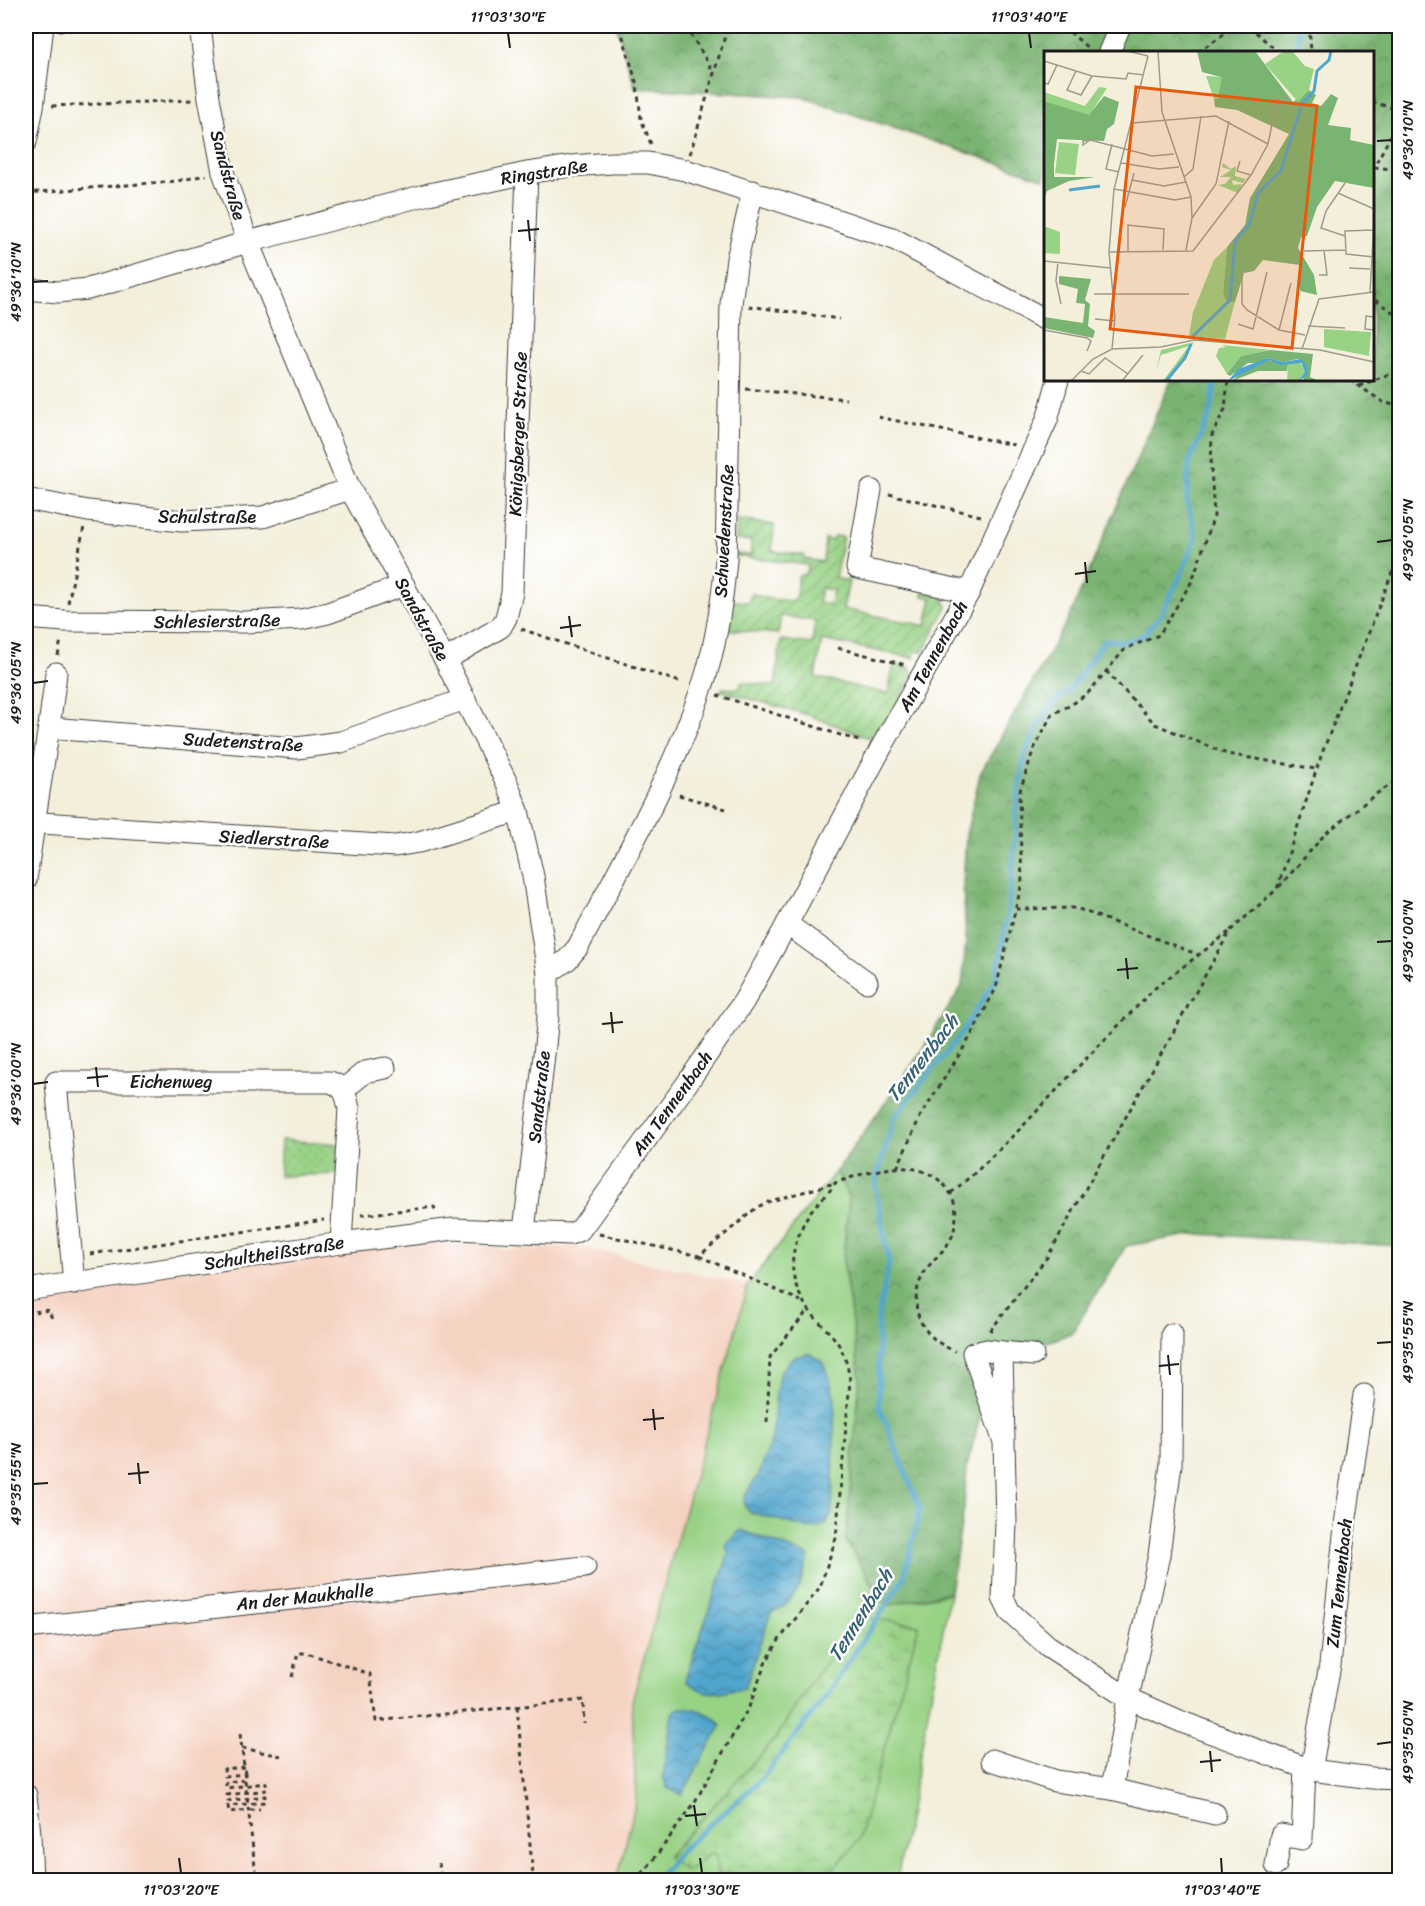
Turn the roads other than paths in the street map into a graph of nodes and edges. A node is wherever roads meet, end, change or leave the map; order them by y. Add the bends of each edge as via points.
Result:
1 (200, 26) edge
2 (1120, 26) edge
3 (43, 28) edge
4 (1109, 51) edge
5 (26, 142) edge
6 (527, 173) junction
7 (753, 191) junction
8 (248, 242) junction
9 (26, 289) edge
10 (1044, 319) edge
11 (1058, 381) edge
12 (350, 489) junction
13 (871, 490) road end
14 (26, 499) edge
15 (404, 585) junction
16 (969, 592) junction
17 (26, 618) edge
18 (445, 660) junction
19 (56, 674) road end
20 (465, 699) junction
21 (50, 728) junction
22 (518, 811) junction
23 (29, 823) edge
24 (26, 880) edge
25 (787, 924) junction
26 (548, 973) junction
27 (867, 982) dead end
28 (385, 1068) dead end
29 (343, 1090) junction
30 (524, 1231) junction
31 (341, 1243) junction
32 (74, 1284) junction
33 (26, 1290) edge
34 (1172, 1334) dead end
35 (1002, 1352) junction
36 (1033, 1355) dead end
37 (1364, 1395) dead end
38 (1004, 1442) junction
39 (585, 1567) dead end
40 (26, 1628) edge
41 (1128, 1698) junction
42 (992, 1760) dead end
43 (1308, 1769) junction
44 (1400, 1779) edge
45 (1112, 1789) junction
46 (26, 1795) edge
47 (1215, 1815) dead end
48 (28, 1834) edge
49 (1276, 1865) dead end
50 (32, 1881) edge

1 - 8 street, Sandstraße via 224,172
2 - 4 street
3 - 5 street
6 - 7 street, Ringstraße via 612,163 651,164
6 - 8 street, Ringstraße via 429,194
6 - 18 street, Königsberger Straße via 512,594 501,627
7 - 10 street, Ringstraße via 892,238
7 - 26 street, Schwedenstraße via 731,304 726,537 716,636 701,690 660,789 578,947
8 - 9 street, Ringstraße via 88,289
8 - 12 street, Sandstraße
11 - 16 street, Am Tennenbach via 1047,420
12 - 14 street, Schulstraße via 263,518 182,521 88,511
12 - 15 street, Sandstraße
13 - 16 street via 857,568
15 - 17 street, Schlesierstraße via 301,619 244,622
15 - 18 street, Sandstraße
16 - 25 street, Am Tennenbach
18 - 20 street, Sandstraße
19 - 21 street
20 - 21 street, Sudetenstraße via 341,742 297,748
20 - 22 street, Sandstraße
21 - 23 street
22 - 23 street, Siedlerstraße via 395,846
22 - 26 street, Sandstraße
23 - 24 street
25 - 27 street
25 - 30 street, Am Tennenbach via 738,1009 580,1230 570,1234
26 - 30 street, Sandstraße via 548,1016
28 - 29 street via 365,1072
29 - 31 street via 349,1108
29 - 32 street, Eichenweg via 330,1083 56,1082
30 - 31 street, Schultheißstraße via 454,1229
31 - 32 street, Schultheißstraße
32 - 33 street, Schultheißstraße
34 - 41 street via 1171,1464 1159,1555
35 - 36 street
35 - 38 street
35 - 38 street via 973,1353
37 - 43 street, Zum Tennenbach via 1330,1665
38 - 41 street via 1003,1598 1010,1612 1048,1647
39 - 40 street, An der Maukhalle
41 - 43 street
41 - 45 street
42 - 45 street via 1055,1780
43 - 44 street
43 - 49 street, Zum Tennenbach via 1302,1839 1281,1835
45 - 47 street
46 - 48 street
48 - 50 street

